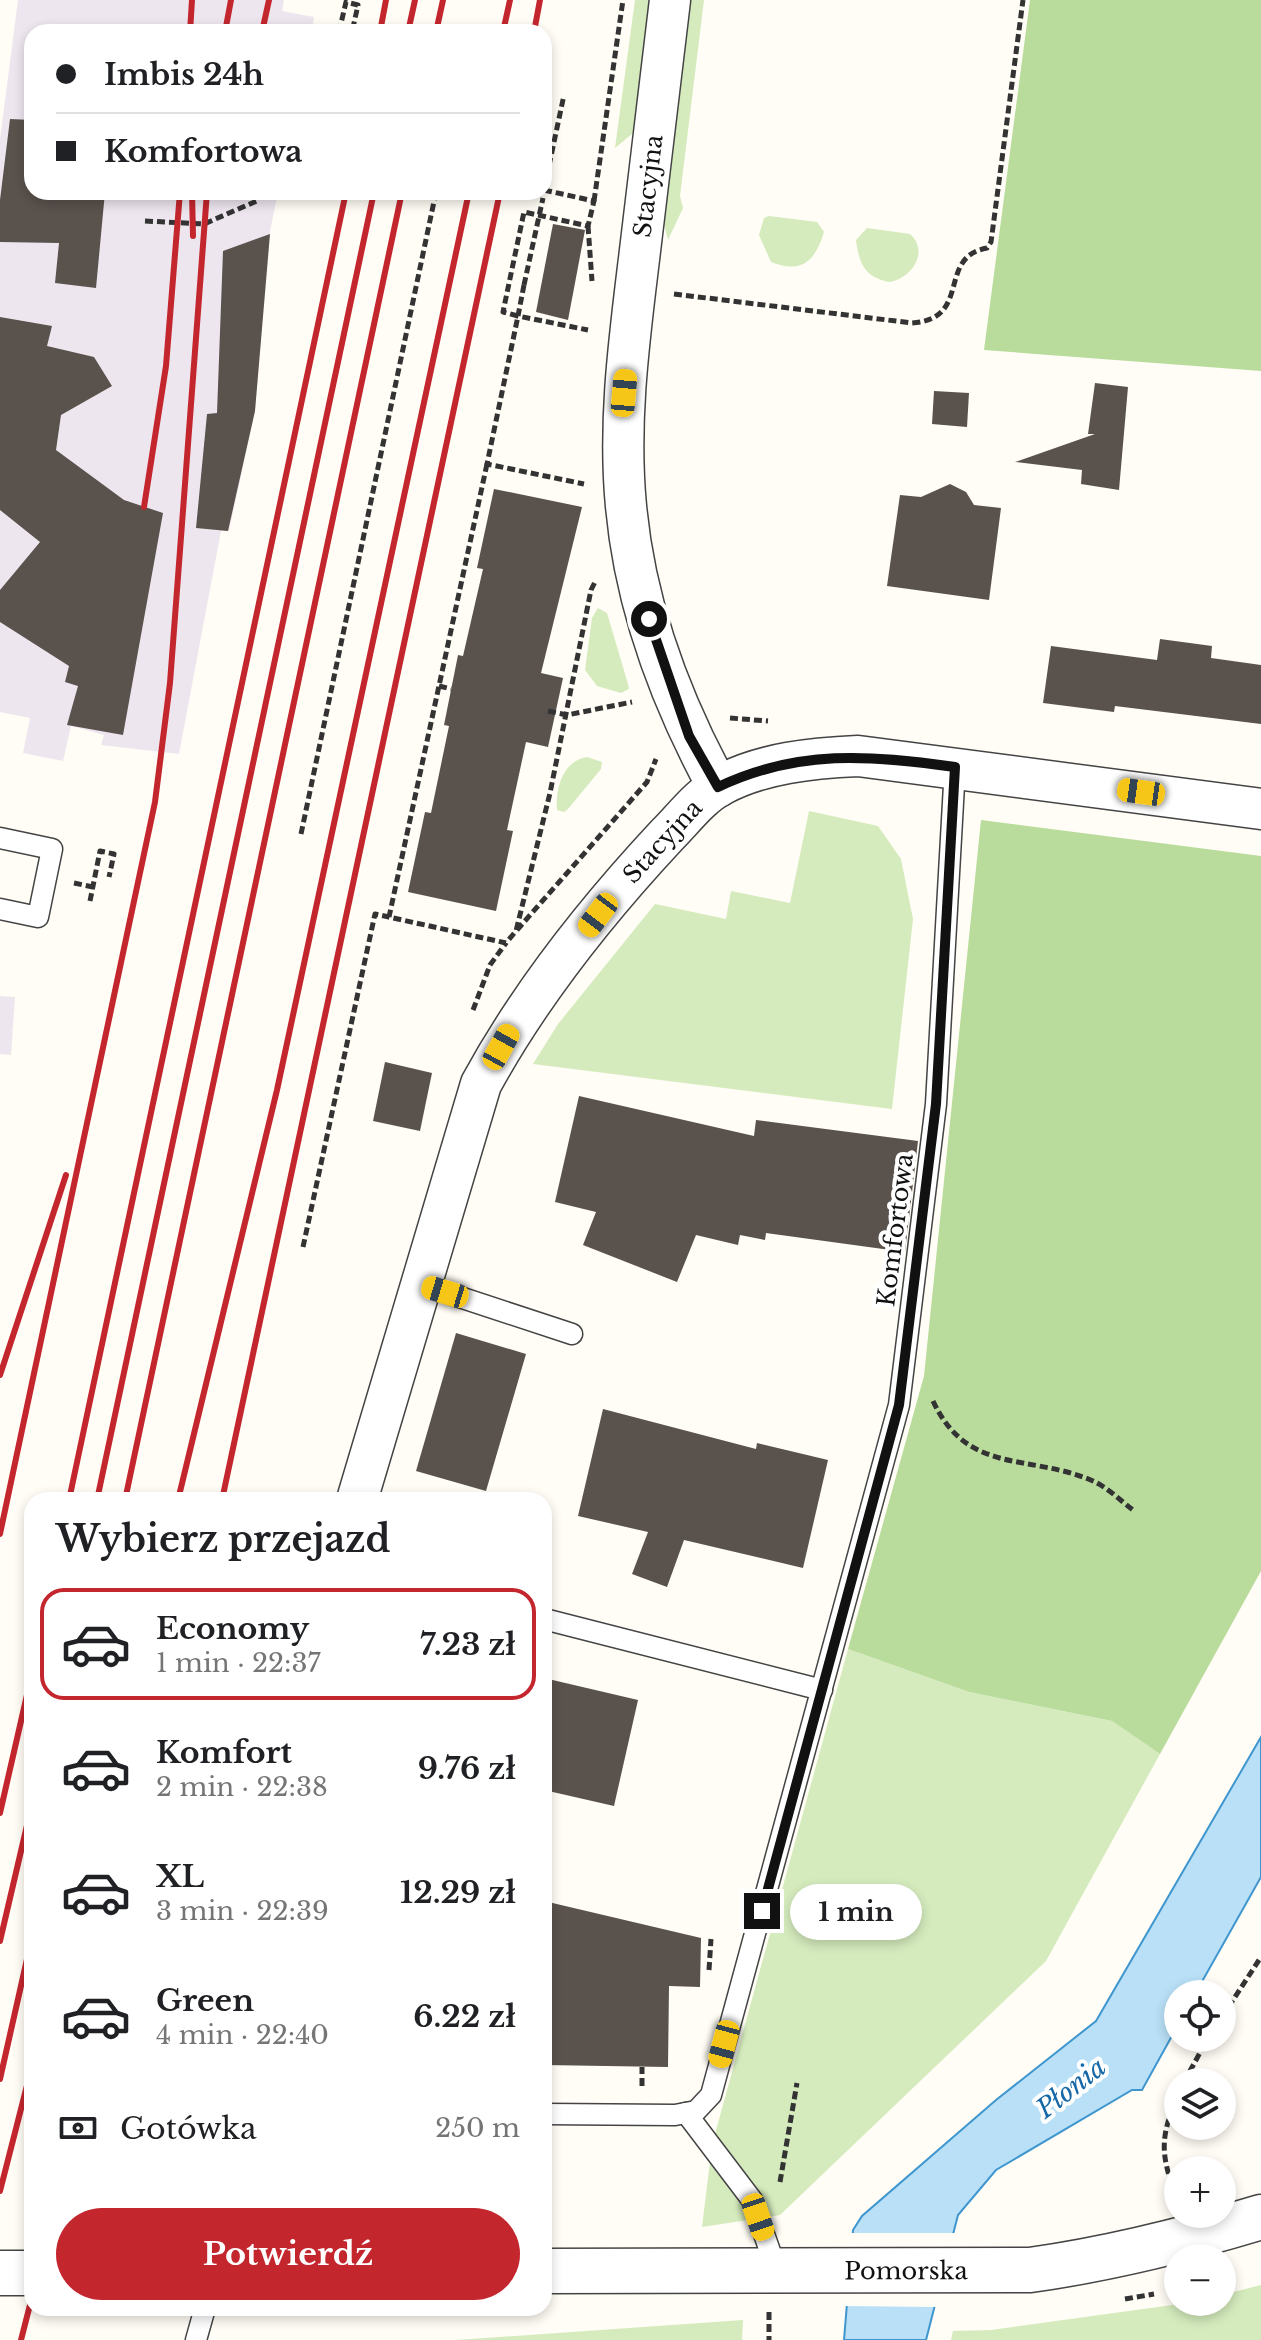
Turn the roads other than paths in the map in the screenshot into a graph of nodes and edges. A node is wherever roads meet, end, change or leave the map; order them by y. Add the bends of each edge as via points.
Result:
1 (670, 0) edge
2 (955, 767) junction
3 (718, 787) junction
4 (1261, 809) edge
5 (0, 838) edge
6 (0, 909) edge
7 (420, 1284) junction
8 (572, 1334) dead end
9 (359, 1492) edge
10 (552, 1621) edge
11 (822, 1690) junction
12 (686, 2113) junction
13 (552, 2114) edge
14 (1261, 2217) edge
15 (552, 2271) edge
16 (777, 2271) junction
17 (0, 2273) edge
18 (24, 2273) edge
19 (203, 2316) edge
20 (196, 2340) edge

1 - 3 street, Stacyjna via 629,337 624,478 637,577 689,736
2 - 3 street via 826,757 768,768
2 - 4 street
2 - 11 lane, Komfortowa via 936,1104 899,1405
3 - 7 street, Stacyjna via 644,859 511,1028 481,1084
5 - 6 lane via 52,849 38,917
7 - 8 lane
7 - 9 street, Stacyjna
10 - 11 lane
11 - 12 lane, Komfortowa via 711,2095 696,2111
12 - 13 lane
12 - 16 lane via 752,2200
14 - 16 street, Pomorska via 1087,2262 1030,2270
15 - 16 street, Pomorska
17 - 18 street
19 - 20 lane

